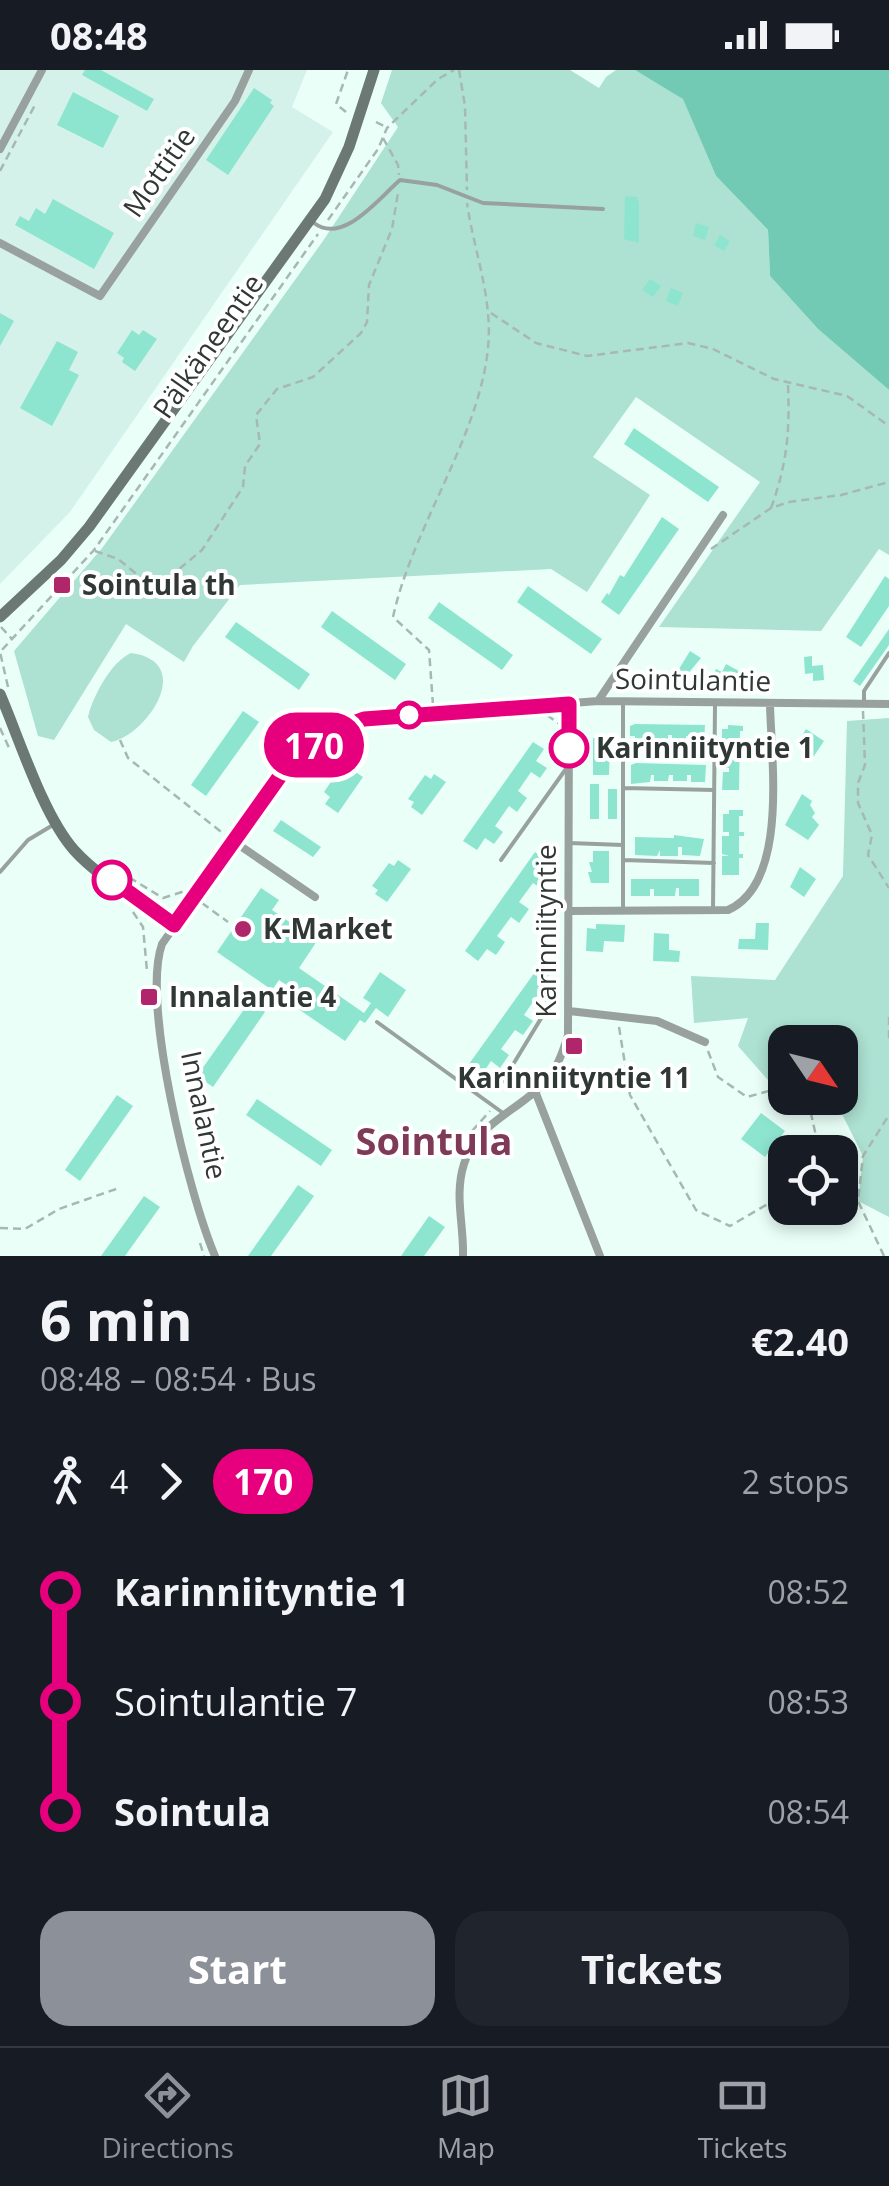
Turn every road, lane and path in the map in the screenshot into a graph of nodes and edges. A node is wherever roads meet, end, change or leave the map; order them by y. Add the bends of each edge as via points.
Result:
1 (42, 70) edge
2 (249, 70) edge
3 (348, 70) edge
4 (374, 70) edge
5 (454, 70) edge
6 (38, 99) dead end
7 (346, 112) dead end
8 (376, 122) dead end
9 (387, 128) junction
10 (383, 138) junction
11 (0, 149) edge
12 (0, 171) edge
13 (400, 180) junction
14 (603, 210) dead end
15 (310, 220) junction
16 (322, 229) junction
17 (0, 243) edge
18 (788, 384) junction
19 (889, 426) edge
20 (889, 482) edge
21 (770, 508) junction
22 (723, 515) dead end
23 (94, 550) junction
24 (692, 563) junction
25 (0, 617) edge
26 (0, 626) edge
27 (12, 640) junction
28 (0, 652) edge
29 (889, 653) edge
30 (6, 696) edge
31 (598, 701) junction
32 (623, 702) junction
33 (716, 703) junction
34 (569, 704) junction
35 (770, 704) junction
36 (864, 704) junction
37 (889, 704) edge
38 (420, 707) dead end
39 (433, 709) junction
40 (535, 712) dead end
41 (568, 724) junction
42 (0, 728) edge
43 (120, 740) dead end
44 (11, 752) dead end
45 (569, 764) junction
46 (623, 788) junction
47 (714, 790) junction
48 (57, 822) junction
49 (233, 842) junction
50 (569, 842) junction
51 (623, 845) junction
52 (502, 860) dead end
53 (623, 860) junction
54 (102, 862) dead end
55 (714, 863) junction
56 (0, 872) edge
57 (195, 884) dead end
58 (889, 888) edge
59 (208, 892) dead end
60 (315, 897) dead end
61 (132, 910) dead end
62 (714, 910) junction
63 (569, 911) junction
64 (623, 911) junction
65 (228, 922) dead end
66 (174, 925) junction
67 (148, 983) dead end
68 (551, 1002) dead end
69 (569, 1011) junction
70 (618, 1016) junction
71 (889, 1018) edge
72 (377, 1022) dead end
73 (889, 1038) edge
74 (705, 1042) joint
75 (504, 1081) dead end
76 (535, 1091) junction
77 (768, 1091) edge
78 (495, 1108) junction
79 (504, 1114) junction
80 (889, 1114) edge
81 (469, 1137) dead end
82 (119, 1188) dead end
83 (768, 1204) edge
84 (0, 1228) edge
85 (197, 1233) dead end
86 (204, 1256) edge
87 (215, 1256) edge
88 (463, 1256) edge
89 (600, 1256) edge
90 (884, 1256) edge

1 - 11 street
2 - 17 street, Mottitie via 235,102 100,296
3 - 7 path via 336,104
4 - 15 main road, Pälkäneentie via 339,173
5 - 9 path, Pälkäneentie
6 - 12 path
8 - 9 path
9 - 10 path, Pälkäneentie
10 - 13 path
10 - 16 path, Pälkäneentie
13 - 14 lane via 437,184 483,203
13 - 16 lane via 343,229
13 - 23 path via 392,229 369,285 367,322 312,377 277,389 256,415 260,444 245,466 243,487 202,550 155,588 118,559
15 - 16 lane
15 - 25 main road, Pälkäneentie via 89,527
16 - 23 path, Pälkäneentie
18 - 19 path via 847,396
18 - 21 path via 786,467
18 - 39 path via 688,344 587,356 558,351 490,312 488,351 470,417 402,575 393,616 429,650
20 - 21 path
21 - 24 path
22 - 24 street
23 - 27 path, Pälkäneentie
24 - 31 street
26 - 27 path
27 - 28 path, Pälkäneentie
28 - 30 path
29 - 36 lane via 864,691
30 - 48 main road
31 - 32 street, Sointulantie
31 - 34 street, Sointulantie
32 - 33 street, Sointulantie
32 - 46 lane
33 - 35 street, Sointulantie
33 - 47 lane
34 - 39 street, Sointulantie
34 - 41 street, Karinniityntie
35 - 36 street, Sointulantie
35 - 62 street via 771,842 746,899
36 - 37 street, Sointulantie
36 - 58 path via 858,803 872,835 868,854
38 - 39 path
39 - 49 street, Sointulantie via 364,719 325,738 280,776
40 - 41 path
41 - 45 street, Karinniityntie
42 - 44 path
43 - 49 path via 128,758
45 - 50 street, Karinniityntie
45 - 52 lane
46 - 47 lane
46 - 51 lane
47 - 55 lane
48 - 56 lane via 28,840
48 - 66 main road via 76,853
49 - 60 street
49 - 66 street, Sointulantie
50 - 51 lane
50 - 63 street, Karinniityntie
51 - 53 lane
53 - 55 lane
53 - 64 lane
54 - 57 path via 163,898
55 - 62 lane
59 - 65 path via 201,902
61 - 67 path via 143,927
62 - 64 street
63 - 64 street
63 - 69 street, Karinniityntie
66 - 87 street, Innalantie via 157,958 159,1020 179,1140
68 - 75 lane
69 - 70 street
69 - 76 street, Karinniityntie via 562,1056
70 - 74 street via 656,1022
70 - 83 path via 630,1095 696,1210 730,1226
71 - 73 path
72 - 78 lane
74 - 77 path via 718,1077 747,1098
76 - 79 street
76 - 89 street
78 - 79 lane
78 - 81 path
79 - 88 street via 479,1134 463,1165
80 - 90 path via 863,1156 858,1201
82 - 84 path via 26,1229
85 - 86 path

